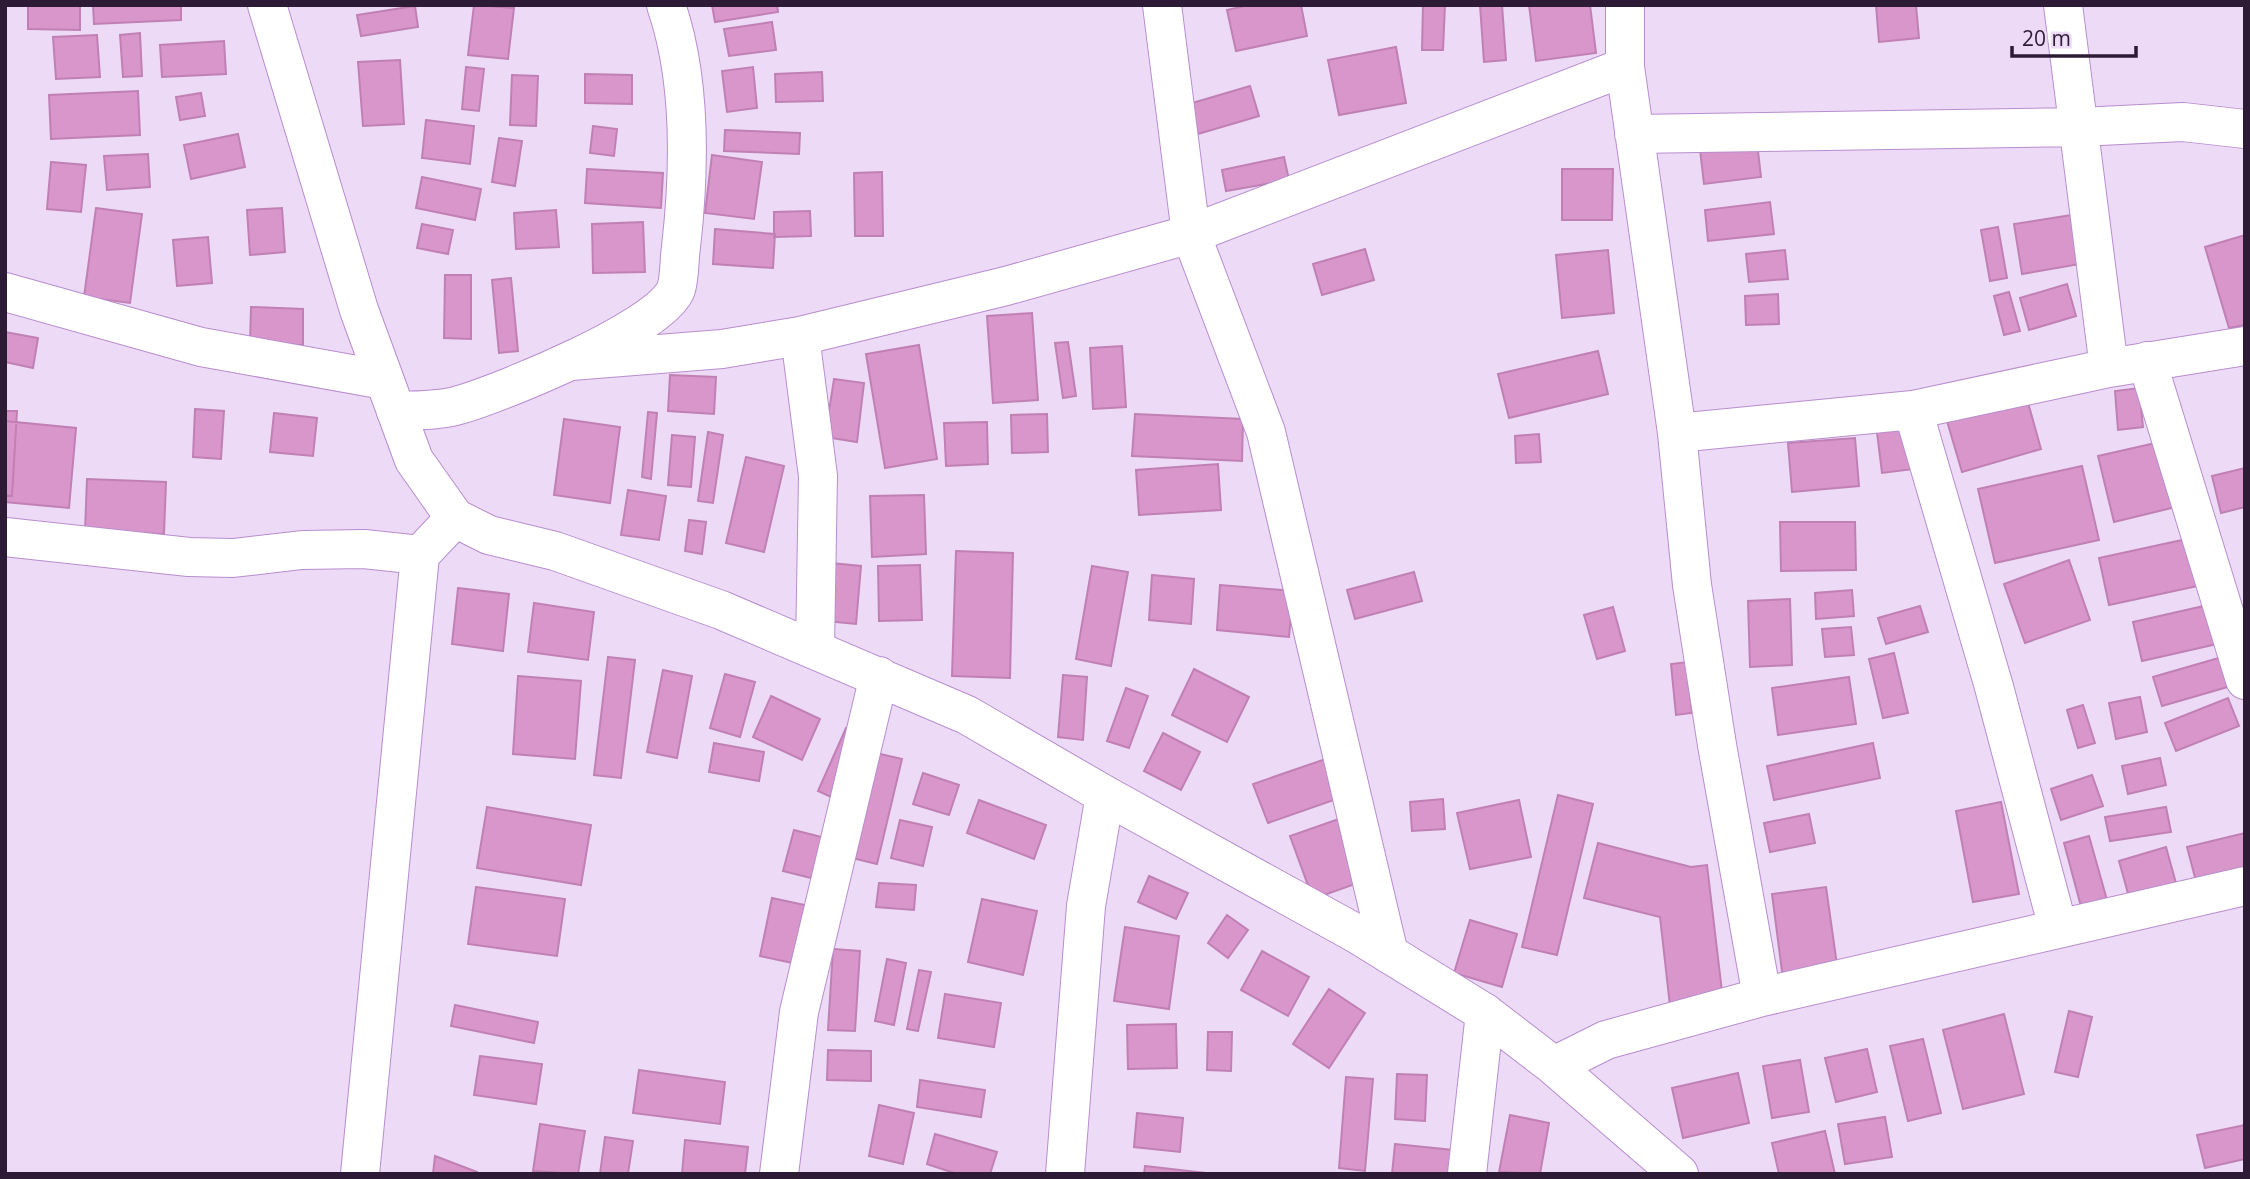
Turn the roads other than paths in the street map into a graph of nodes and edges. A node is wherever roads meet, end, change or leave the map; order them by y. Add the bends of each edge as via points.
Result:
1 (267, 5) edge
2 (666, 5) edge
3 (1161, 5) edge
4 (1625, 5) edge
5 (2063, 5) edge
6 (1625, 67) junction
7 (2079, 127) junction
8 (2245, 129) edge
9 (1634, 134) junction
10 (1191, 234) junction
11 (5, 292) edge
12 (800, 335) junction
13 (2245, 346) edge
14 (571, 361) junction
15 (2147, 362) junction
16 (2109, 368) junction
17 (390, 396) junction
18 (1913, 410) junction
19 (1676, 433) junction
20 (455, 518) junction
21 (5, 537) edge
22 (420, 555) junction
23 (815, 649) junction
24 (879, 676) junction
25 (2245, 680) edge
26 (1105, 795) junction
27 (2245, 886) edge
28 (2059, 928) junction
29 (1389, 954) junction
30 (1762, 998) junction
31 (1485, 1013) junction
32 (1554, 1066) junction
33 (360, 1174) edge
34 (779, 1174) edge
35 (1065, 1174) edge
36 (1467, 1174) edge
37 (1679, 1174) edge

1 - 17 street via 359,310
2 - 14 street via 676,33 687,131 685,213 676,290 651,315
3 - 10 street
4 - 6 street
5 - 7 street
6 - 9 street
6 - 10 street
7 - 8 street via 2183,122
7 - 9 street
7 - 16 street
9 - 19 street
10 - 12 street via 1006,286
10 - 29 street via 1266,432
11 - 17 street
12 - 14 street via 658,357
12 - 23 street via 818,476
13 - 15 street
14 - 17 street via 457,406
15 - 16 street
15 - 25 street
16 - 18 street
17 - 20 street via 414,460
18 - 19 street
18 - 28 street
19 - 30 street via 1696,612
20 - 22 street
20 - 23 street via 489,535 555,551 721,610
21 - 22 street via 189,557 352,549
22 - 33 street
23 - 24 street
24 - 26 street via 967,715
24 - 34 street via 799,1012
26 - 29 street
26 - 35 street via 1086,906
27 - 28 street
28 - 30 street
29 - 31 street
30 - 32 street via 1606,1040
31 - 32 street
31 - 36 street
32 - 37 street

